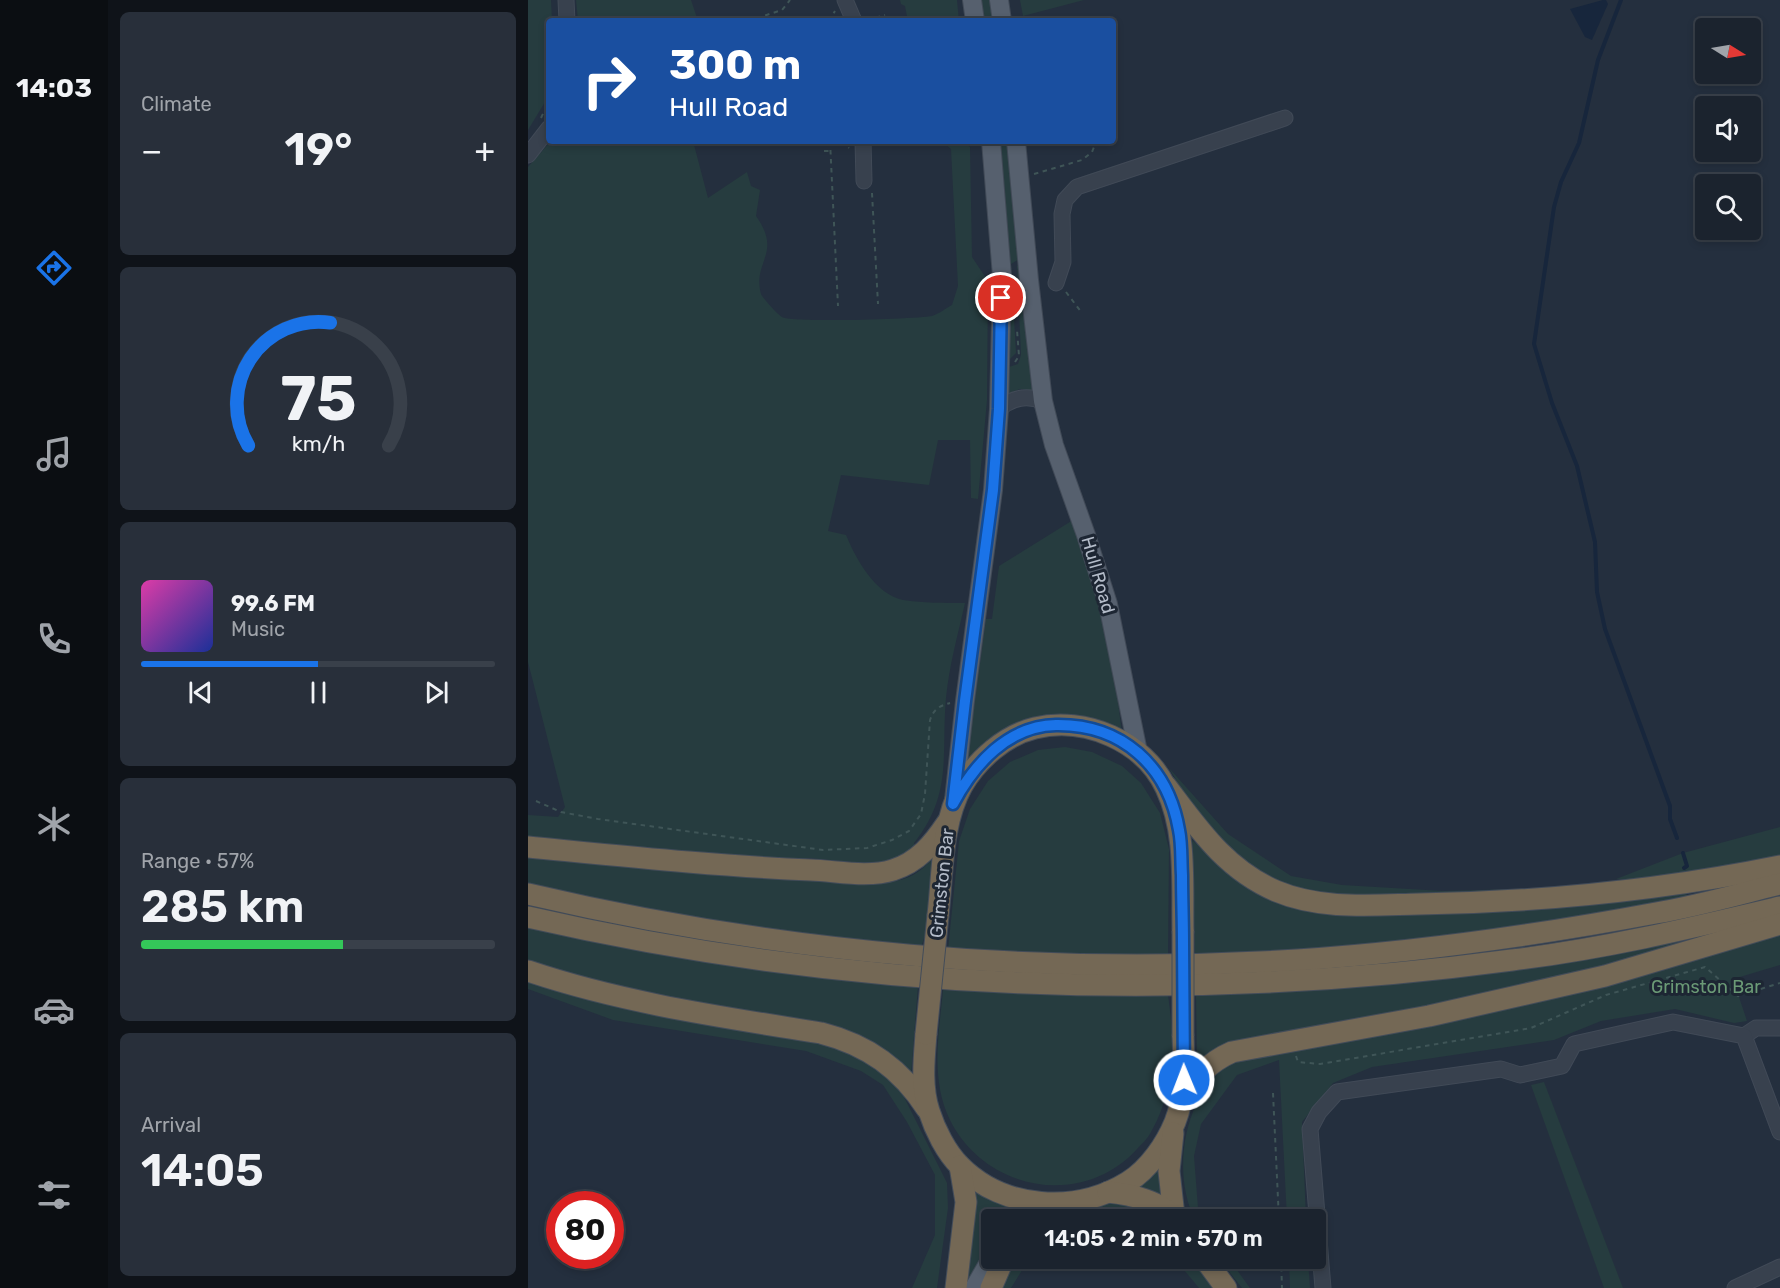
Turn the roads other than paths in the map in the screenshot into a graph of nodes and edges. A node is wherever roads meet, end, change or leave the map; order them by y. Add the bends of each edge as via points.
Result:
1 (566, 0) edge
2 (972, 0) edge
3 (999, 0) edge
4 (839, 3) edge
5 (567, 18) edge
6 (852, 18) edge
7 (975, 18) edge
8 (1002, 18) edge
9 (1285, 118) dead end
10 (546, 132) edge
11 (863, 144) edge
12 (991, 144) edge
13 (1016, 144) edge
14 (528, 156) edge
15 (868, 186) road end
16 (1056, 283) dead end
17 (1043, 401) junction
18 (999, 409) junction
19 (1138, 752) junction
20 (1166, 786) junction
21 (951, 812) junction
22 (528, 847) edge
23 (1780, 866) edge
24 (1780, 884) edge
25 (528, 894) edge
26 (1780, 907) edge
27 (528, 917) edge
28 (1780, 924) edge
29 (528, 970) edge
30 (1780, 1028) edge
31 (1744, 1036) junction
32 (1181, 1099) junction
33 (929, 1110) junction
34 (1174, 1124) junction
35 (1780, 1132) edge
36 (960, 1166) junction
37 (1108, 1192) junction
38 (1073, 1202) junction
39 (1061, 1209) edge
40 (1161, 1209) edge
41 (1174, 1209) edge
42 (1780, 1267) edge
43 (985, 1269) edge
44 (999, 1269) edge
45 (1212, 1269) edge
46 (956, 1288) edge
47 (974, 1288) edge
48 (991, 1288) edge
49 (1226, 1288) edge
50 (1323, 1288) edge
51 (1735, 1288) edge

1 - 5 street
2 - 7 main road
3 - 8 main road
4 - 6 street
9 - 16 street via 1077,187 1065,200 1063,262
10 - 14 street
11 - 15 street
12 - 18 main road via 1002,276
13 - 17 main road, Hull Road
17 - 18 street via 1021,397
17 - 19 main road, Hull Road via 1108,604
18 - 21 main road via 993,490
19 - 20 highway, Grimston Bar
19 - 21 highway, Grimston Bar via 1115,737 1091,729 1054,725 1034,728 997,746 970,774
20 - 23 highway via 1218,853 1236,868 1276,891 1321,903 1460,903 1601,894
20 - 32 highway, Grimston Bar, bridge via 1180,831 1184,1080
21 - 22 highway via 927,849 902,867 878,873 772,869
21 - 33 highway, Grimston Bar, bridge via 926,1034
24 - 25 highway via 1660,913 1380,953 1298,960 1115,964 926,956 791,942 663,922
26 - 27 highway via 1665,934 1513,960 1383,975 1189,986 1023,984 898,976 779,963
28 - 32 highway via 1605,976 1429,1016 1232,1052 1202,1072
29 - 33 highway via 654,1006 845,1039 899,1074
30 - 31 street via 1756,1028
31 - 35 street
31 - 50 street via 1673,1022 1574,1044 1563,1066 1520,1075 1501,1069 1337,1092 1319,1112 1310,1130
32 - 34 highway, Grimston Bar
33 - 36 highway, Grimston Bar via 944,1144
34 - 37 highway, Grimston Bar via 1146,1167
34 - 41 highway via 1169,1171
36 - 38 highway, Grimston Bar via 986,1186 1021,1201
36 - 46 highway via 966,1202
37 - 38 highway, Grimston Bar
37 - 40 highway
38 - 39 highway
42 - 51 street
43 - 47 main road
44 - 48 highway
45 - 49 highway

